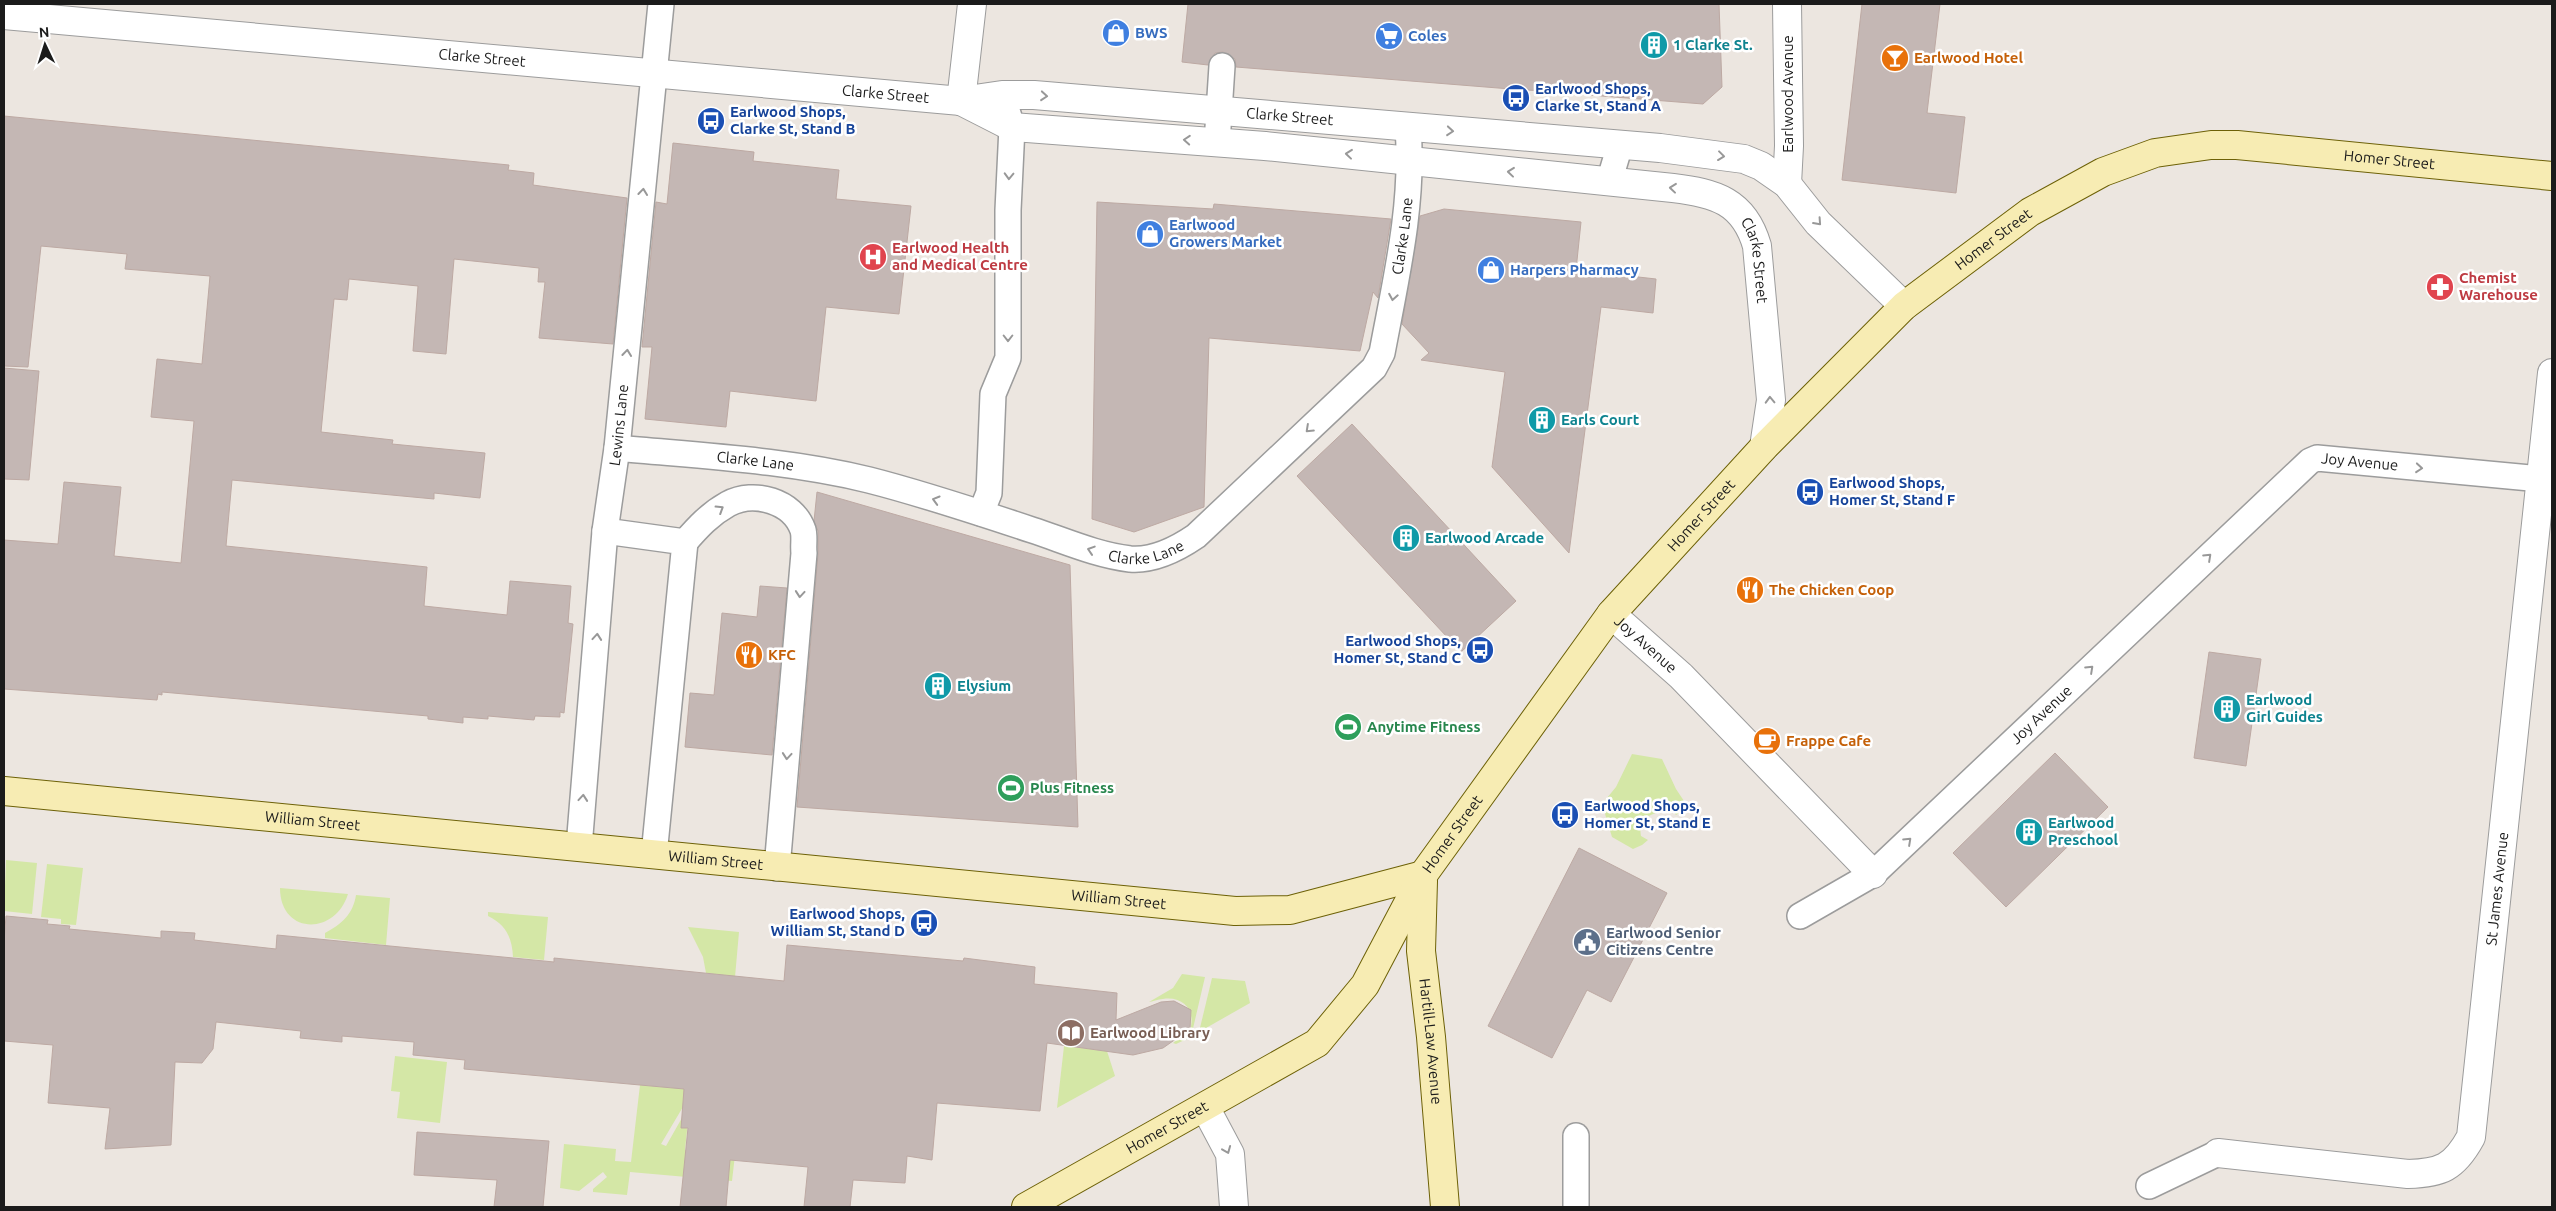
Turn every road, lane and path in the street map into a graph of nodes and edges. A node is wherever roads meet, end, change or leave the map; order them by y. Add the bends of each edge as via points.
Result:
1 (661, 4) edge
2 (972, 4) edge
3 (1787, 4) edge
4 (4, 15) edge
5 (1222, 66) dead end
6 (654, 74) junction
7 (1002, 96) junction
8 (961, 101) junction
9 (1218, 110) junction
10 (1012, 127) junction
11 (1408, 128) junction
12 (1217, 143) junction
13 (1620, 145) junction
14 (1410, 160) junction
15 (2552, 176) edge
16 (1609, 182) junction
17 (1787, 184) junction
18 (1904, 306) junction
19 (2552, 373) edge
20 (1764, 447) junction
21 (617, 448) junction
22 (2541, 479) junction
23 (982, 513) junction
24 (605, 531) junction
25 (685, 542) junction
26 (1611, 614) junction
27 (4, 791) edge
28 (579, 847) junction
29 (654, 855) junction
30 (777, 868) junction
31 (1873, 874) junction
32 (1423, 875) junction
33 (1800, 916) dead end
34 (1205, 1107) junction
35 (1576, 1136) dead end
36 (2218, 1153) joint
37 (2149, 1186) dead end
38 (1026, 1207) edge
39 (1234, 1207) edge
40 (1445, 1207) edge
41 (1576, 1207) edge

1 - 6 lane, Lewins Lane
2 - 8 street
3 - 17 street, Earlwood Avenue
4 - 6 street, Clarke Street
5 - 9 lane
6 - 8 street, Clarke Street
21 -> 6 lane, Lewins Lane
7 - 8 street, Clarke Street
7 -> 9 street, Clarke Street via 1034,95
7 - 10 lane
8 - 10 street, Clarke Street
9 - 11 street, Clarke Street
9 - 12 lane
12 -> 10 street, Clarke Street
10 -> 23 lane via 1008,210 1008,358 993,394 989,493
11 -> 13 street, Clarke Street
11 - 14 lane, Clarke Lane
14 -> 12 street, Clarke Street
13 - 16 lane
13 -> 17 street, Clarke Street via 1744,159 1762,166
16 -> 14 street, Clarke Street
14 -> 23 lane, Clarke Lane via 1408,213 1382,353 1374,368 1196,536 1179,548 1156,556 1132,559 1107,555
15 - 18 main road, Homer Street via 2237,145 2211,145 2155,153 2103,172 2030,212
20 -> 16 street, Clarke Street via 1770,400 1759,265 1752,229 1720,197 1696,191
17 -> 18 street, Clarke Street via 1818,223
18 - 20 main road, Homer Street
19 - 22 street, St James Avenue
20 - 26 main road, Homer Street
23 -> 21 lane, Clarke Lane via 814,468
21 - 24 lane, Lewins Lane
31 -> 22 lane, Joy Avenue via 2310,461 2317,458
22 - 36 street, St James Avenue via 2471,1138 2450,1165 2434,1173 2408,1174
24 - 25 lane
28 -> 24 lane, Lewins Lane
25 - 29 lane
25 -> 30 lane via 706,518 730,503 754,498 778,502 794,514 803,531
26 - 31 street, Joy Avenue via 1681,676
26 - 32 main road, Homer Street
27 - 28 main road, William Street
28 - 29 main road, William Street
29 - 30 main road, William Street
30 - 32 main road, William Street via 1251,911 1290,910
31 - 33 lane
32 - 34 main road, Homer Street via 1365,985 1317,1043
32 - 40 main road, Hartill-Law Avenue via 1421,950
34 - 38 main road, Homer Street
34 -> 39 street via 1230,1154
35 - 41 lane
36 - 37 lane

